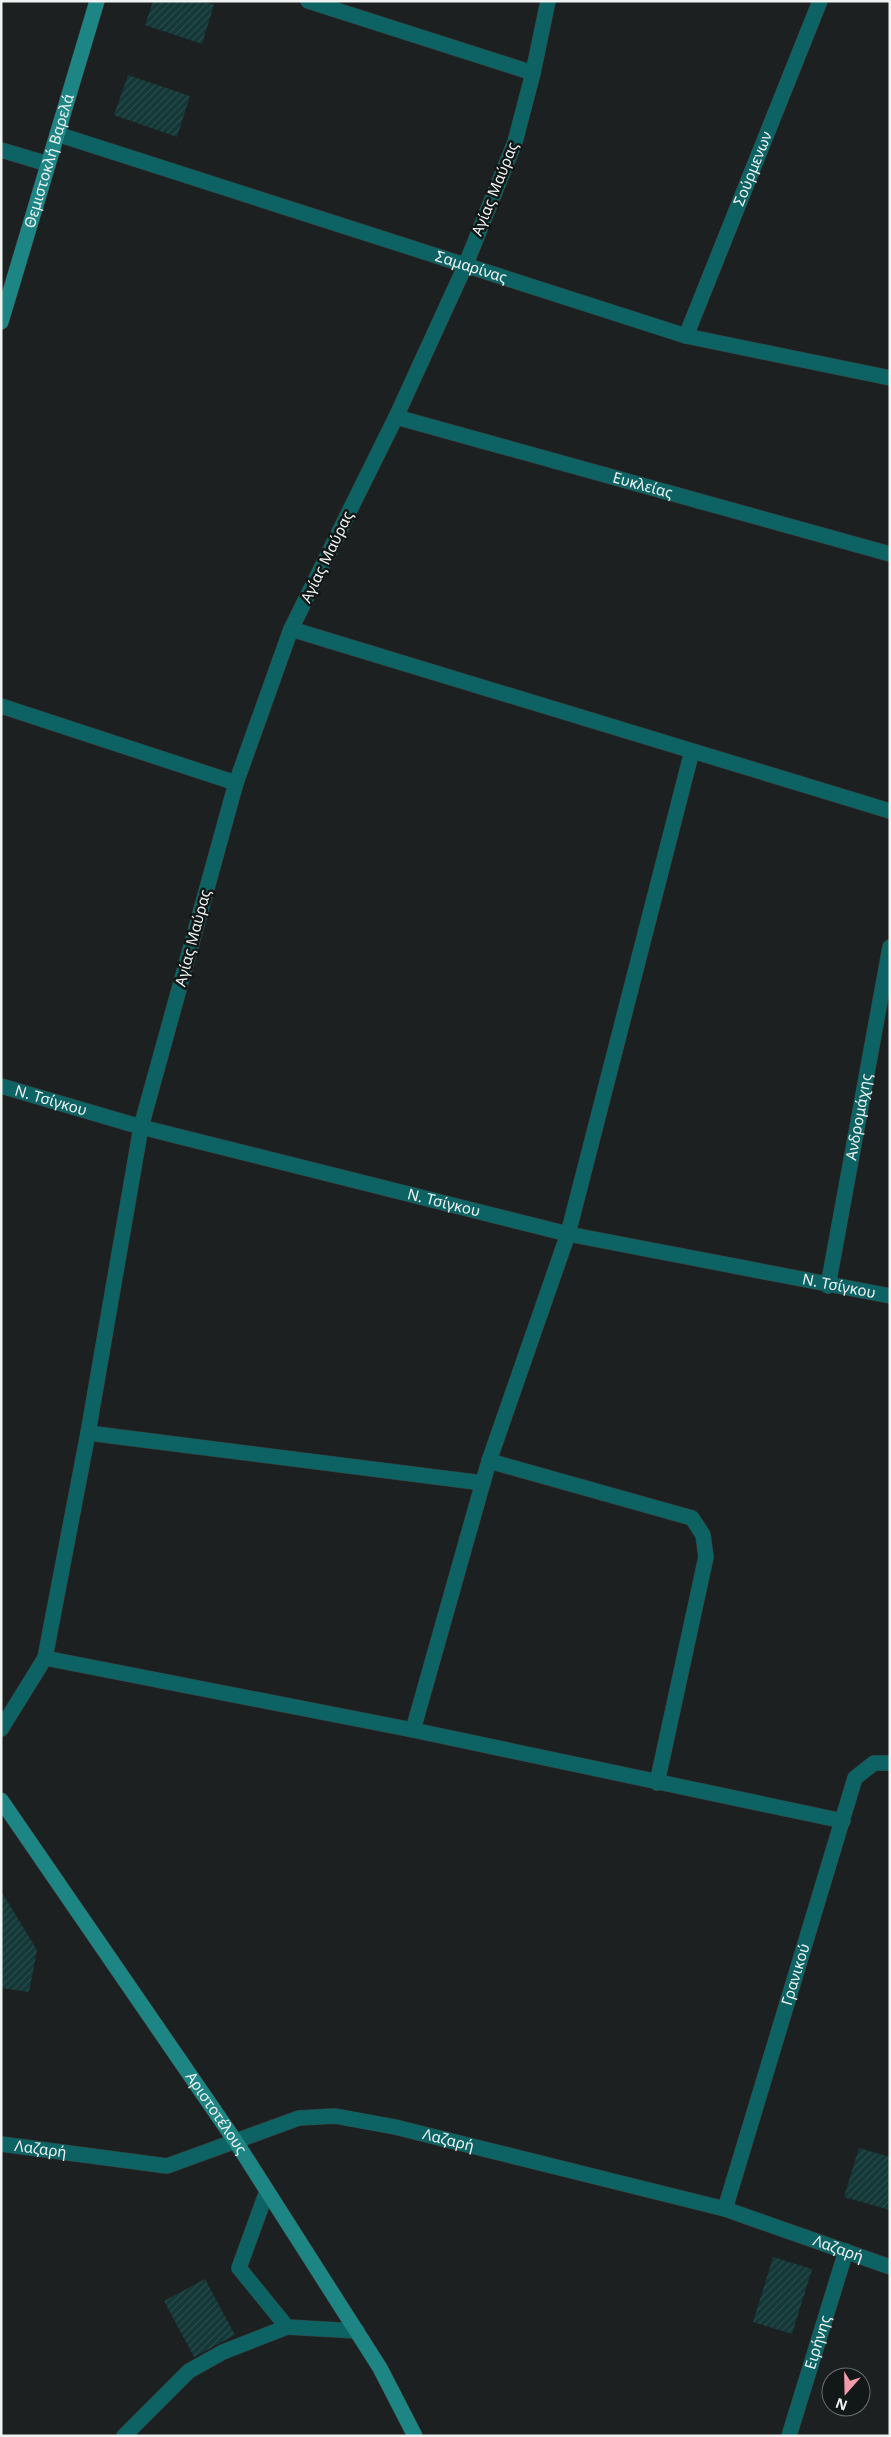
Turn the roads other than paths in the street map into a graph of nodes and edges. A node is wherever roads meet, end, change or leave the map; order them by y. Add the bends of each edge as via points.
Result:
1 (97, 1) edge
2 (548, 1) edge
3 (820, 1) edge
4 (314, 2) edge
5 (533, 73) junction
6 (57, 134) junction
7 (1, 150) edge
8 (48, 164) junction
9 (466, 264) junction
10 (1, 322) edge
11 (686, 336) junction
12 (890, 378) edge
13 (396, 417) junction
14 (890, 554) edge
15 (291, 629) junction
16 (1, 706) edge
17 (692, 751) junction
18 (236, 783) junction
19 (890, 811) edge
20 (890, 948) edge
21 (888, 970) edge
22 (1, 1086) edge
23 (141, 1127) junction
24 (568, 1234) junction
25 (828, 1286) junction
26 (890, 1296) edge
27 (88, 1432) junction
28 (489, 1461) junction
29 (483, 1483) junction
30 (45, 1658) junction
31 (1, 1729) edge
32 (413, 1730) junction
33 (890, 1763) edge
34 (657, 1783) junction
35 (1, 1800) edge
36 (843, 1821) junction
37 (236, 2142) junction
38 (1, 2144) edge
39 (267, 2191) junction
40 (725, 2209) junction
41 (846, 2251) junction
42 (890, 2267) edge
43 (287, 2327) junction
44 (356, 2331) junction
45 (124, 2436) edge
46 (415, 2436) edge
47 (789, 2436) edge

1 - 6 street, Θεμιστοκλή Βαρελά
2 - 5 street, Αγίας Μαύρας
3 - 11 street, Σούρμενων
4 - 5 street
5 - 9 street, Αγίας Μαύρας via 515,142
6 - 8 street, Θεμιστοκλή Βαρελά
6 - 9 street, Σαμαρίνας
7 - 8 street
8 - 10 street, Θεμιστοκλή Βαρελά
9 - 11 street, Σαμαρίνας
9 - 13 street, Αγίας Μαύρας
11 - 12 street, Σαμαρίνας
13 - 14 street, Ευκλείας
13 - 15 street, Αγίας Μαύρας
15 - 17 street
15 - 18 street, Αγίας Μαύρας
16 - 18 street
17 - 19 street
17 - 24 street
18 - 23 street, Αγίας Μαύρας
20 - 21 street, Ανδρομάχης
21 - 25 street, Ανδρομάχης
22 - 23 street, Ν. Τσίγκου
23 - 24 street, Ν. Τσίγκου
23 - 27 street, Αγίας Μαύρας
24 - 25 street, Ν. Τσίγκου
24 - 28 street
25 - 26 street, Ν. Τσίγκου
27 - 29 street
27 - 30 street, Αγίας Μαύρας
28 - 29 street
28 - 34 street via 692,1518 703,1535 706,1556
29 - 32 street
30 - 31 street
30 - 32 street
32 - 34 street
33 - 36 street, Γρανικού via 874,1763 855,1778
34 - 36 street
35 - 37 street, Αριστοτέλους
36 - 40 street, Γρανικού
37 - 38 street, Λαζαρή via 167,2166
37 - 39 street, Αριστοτέλους
37 - 40 street, Λαζαρή via 299,2118 335,2116 395,2127
39 - 43 street via 238,2268
39 - 44 street, Αριστοτέλους
40 - 41 street, Λαζαρή
41 - 42 street, Λαζαρή
41 - 47 street, Ειρήνης
43 - 44 street
43 - 45 street via 223,2352 189,2371
44 - 46 street, Αριστοτέλους via 380,2368

